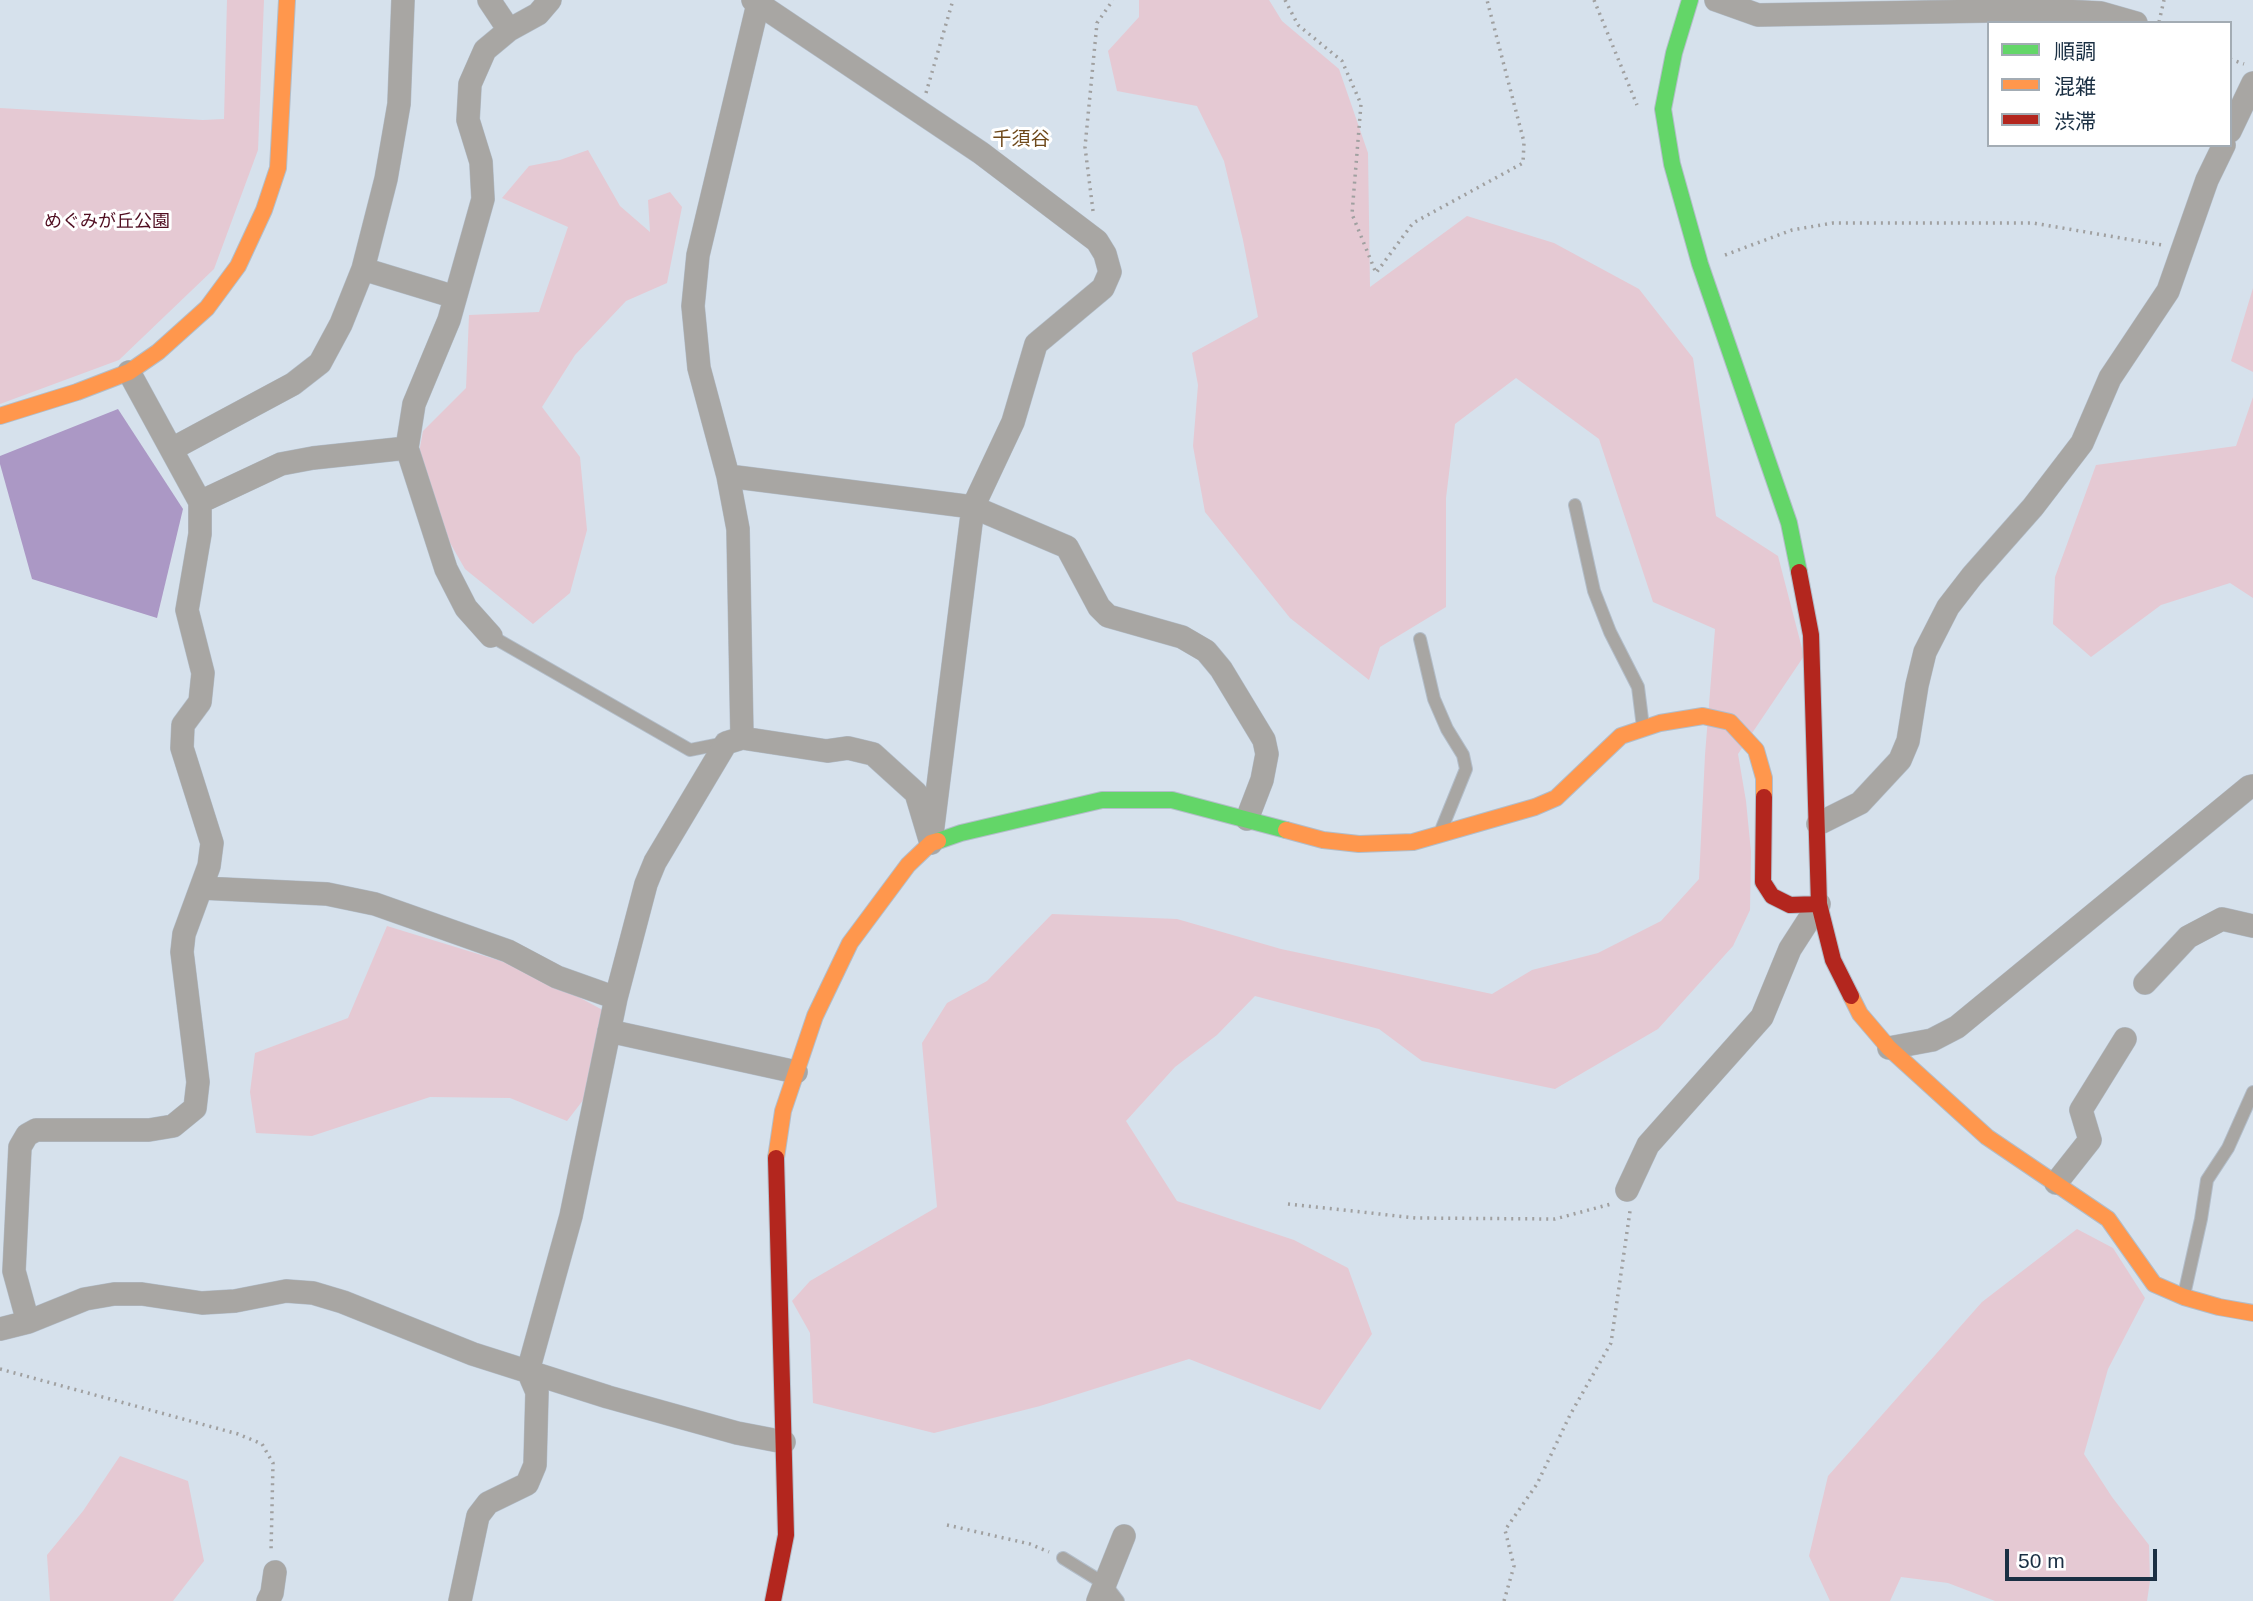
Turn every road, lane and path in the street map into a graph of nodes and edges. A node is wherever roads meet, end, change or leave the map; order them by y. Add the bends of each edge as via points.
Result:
1 (287, 0) edge
2 (403, 0) edge
3 (489, 0) edge
4 (550, 0) edge
5 (953, 0) edge
6 (1113, 0) edge
7 (1285, 0) edge
8 (1487, 0) edge
9 (1594, 0) edge
10 (1690, 0) edge
11 (1716, 0) edge
12 (2165, 0) edge
13 (755, 2) edge
14 (2129, 21) edge
15 (2159, 21) edge
16 (509, 30) junction
17 (2232, 60) edge
18 (2253, 67) edge
19 (2253, 83) edge
20 (1664, 109) junction
21 (921, 112) junction
22 (2232, 127) edge
23 (2223, 147) edge
24 (1097, 241) junction
25 (2185, 249) junction
26 (1700, 264) junction
27 (363, 269) junction
28 (455, 297) junction
29 (129, 372) junction
30 (0, 416) edge
31 (407, 448) junction
32 (172, 449) junction
33 (728, 476) junction
34 (200, 502) junction
35 (1575, 505) dead end
36 (973, 507) junction
37 (491, 636) joint
38 (1420, 639) dead end
39 (1643, 729) junction
40 (734, 741) junction
41 (2253, 786) edge
42 (1247, 819) junction
43 (1818, 824) junction
44 (1440, 834) junction
45 (931, 843) junction
46 (201, 888) junction
47 (1819, 904) junction
48 (2253, 926) edge
49 (2145, 983) dead end
50 (616, 998) junction
51 (609, 1031) junction
52 (2125, 1039) dead end
53 (1888, 1048) junction
54 (796, 1072) junction
55 (2253, 1092) edge
56 (2056, 1183) junction
57 (1627, 1190) junction
58 (1288, 1204) dead end
59 (2184, 1297) junction
60 (2253, 1312) edge
61 (28, 1322) junction
62 (0, 1329) edge
63 (0, 1369) edge
64 (528, 1371) junction
65 (784, 1442) junction
66 (947, 1525) dead end
67 (1124, 1536) dead end
68 (1063, 1558) joint
69 (275, 1572) joint
70 (1107, 1595) edge
71 (268, 1601) edge
72 (460, 1601) edge
73 (773, 1601) edge
74 (1504, 1601) edge

1 - 29 street via 278,168 264,210 237,266 207,308
2 - 27 street via 398,104 386,179
3 - 16 street
4 - 16 street via 538,14
5 - 21 path
6 - 24 path via 1097,23 1086,147
7 - 8 path via 1298,25 1342,61 1361,104 1352,214 1376,273 1413,223 1523,163 1524,142
9 - 20 path via 1637,105
10 - 20 street
11 - 14 street via 1758,15 2044,10 2101,13
12 - 15 path
13 - 21 street
13 - 33 street via 698,255 693,306 699,368
16 - 28 street via 485,50 470,84 468,120 481,162 483,199
17 - 18 path
19 - 22 street
20 - 26 street via 1672,164
21 - 24 street
23 - 25 street
24 - 36 street via 1110,272 1103,288 1036,344 1013,422
25 - 26 path via 2034,223 1833,223 1792,230
25 - 43 street via 2168,291 2110,378 2082,443 1948,607 1925,652 1908,741 1900,760 1860,803
26 - 43 street via 1789,523 1811,635
27 - 28 street
27 - 32 street via 320,363 293,384
28 - 31 street via 414,404
29 - 30 street
29 - 32 street
31 - 34 street via 281,464
31 - 37 street via 446,569 466,608
32 - 34 street
33 - 36 street
33 - 40 street via 738,529
34 - 46 street via 200,534 187,610 204,673 200,702 183,724 182,748 212,843
35 - 39 lane via 1594,591 1638,687
36 - 42 street via 1067,547 1098,607 1108,616 1182,636 1206,651 1264,740 1267,754 1262,780
36 - 45 street
37 - 40 lane via 690,750
38 - 44 lane via 1434,699 1466,769
39 - 44 street via 1621,736 1556,798
39 - 47 street via 1703,716 1730,722 1756,750 1764,778 1763,882 1772,896 1790,905
40 - 45 street via 827,751 848,748 873,754 916,793
40 - 50 street via 654,862
41 - 53 street via 1957,1027 1932,1040
42 - 44 street via 1359,844 1413,842
42 - 45 street via 1172,800 1102,800
43 - 47 street
45 - 54 street via 908,865 850,943 815,1016
46 - 50 street via 327,894 375,904 508,951 556,977
46 - 61 street via 182,952 198,1082 195,1108 173,1126 149,1130 36,1130 27,1135 20,1147 14,1271
47 - 53 street via 1833,960 1860,1014
47 - 57 street via 1790,950 1762,1017 1648,1145
48 - 49 street via 2222,919 2188,937
50 - 51 street
51 - 54 street
51 - 64 street via 571,1216
52 - 56 street via 2081,1110 2090,1140
53 - 56 street via 1987,1137
54 - 65 street via 776,1153
55 - 59 lane via 2228,1148 2207,1180
56 - 59 street via 2108,1219 2154,1284
57 - 58 path via 1609,1206 1555,1219 1416,1218
57 - 74 path via 1630,1208 1611,1343 1537,1483 1505,1530 1514,1566
59 - 60 street
61 - 62 street
61 - 64 street via 85,1299 114,1294 202,1303 286,1291 313,1293
63 - 69 path via 262,1444 273,1463 270,1569
64 - 65 street via 737,1433
64 - 72 street via 537,1392 534,1465 527,1484 488,1503 478,1516
65 - 73 street via 786,1535
66 - 68 path via 1030,1544
67 - 70 street
68 - 70 lane
69 - 71 street

